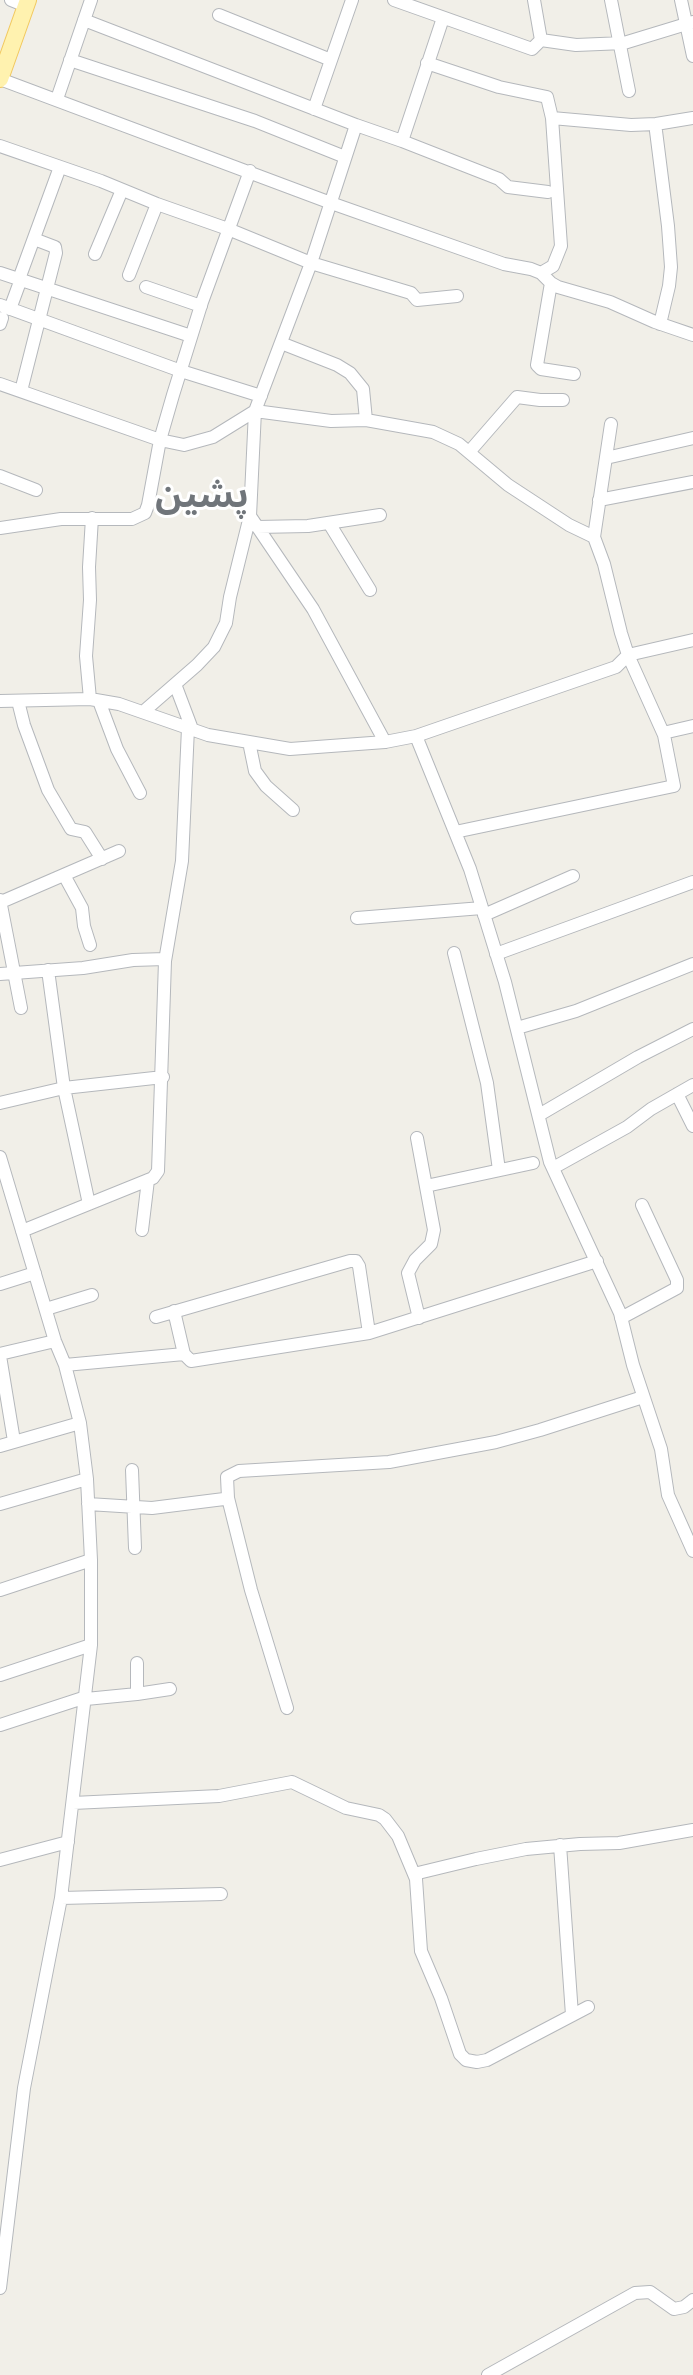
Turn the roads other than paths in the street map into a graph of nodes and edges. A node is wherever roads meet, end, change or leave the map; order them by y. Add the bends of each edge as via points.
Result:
1 (91, 0) edge
2 (352, 0) edge
3 (394, 0) edge
4 (534, 0) edge
5 (611, 0) edge
6 (681, 0) edge
7 (21, 2) edge
8 (219, 15) dead end
9 (443, 18) junction
10 (84, 20) junction
11 (690, 23) edge
12 (7, 38) edge
13 (541, 40) junction
14 (621, 43) junction
15 (693, 56) edge
16 (70, 60) junction
17 (331, 60) junction
18 (427, 63) junction
19 (0, 79) edge
20 (629, 91) dead end
21 (57, 99) junction
22 (314, 109) junction
23 (552, 118) junction
24 (693, 118) edge
25 (356, 125) junction
26 (656, 131) dead end
27 (402, 141) junction
28 (0, 146) edge
29 (345, 157) junction
30 (60, 167) junction
31 (250, 171) junction
32 (122, 190) junction
33 (548, 192) dead end
34 (331, 203) junction
35 (157, 204) junction
36 (228, 229) junction
37 (34, 239) junction
38 (95, 254) dead end
39 (311, 263) junction
40 (0, 273) edge
41 (541, 273) junction
42 (129, 275) dead end
43 (20, 279) junction
44 (551, 283) junction
45 (146, 287) dead end
46 (47, 290) junction
47 (457, 296) dead end
48 (201, 306) junction
49 (3, 314) edge
50 (41, 319) junction
51 (660, 324) junction
52 (693, 335) edge
53 (191, 336) junction
54 (281, 343) junction
55 (181, 371) junction
56 (574, 374) dead end
57 (0, 384) edge
58 (21, 391) junction
59 (261, 396) junction
60 (563, 400) dead end
61 (255, 411) junction
62 (366, 420) junction
63 (611, 424) dead end
64 (693, 438) edge
65 (160, 440) junction
66 (470, 451) junction
67 (606, 458) junction
68 (0, 476) edge
69 (693, 482) edge
70 (36, 490) dead end
71 (599, 500) junction
72 (380, 515) dead end
73 (92, 518) junction
74 (254, 521) junction
75 (329, 523) junction
76 (0, 528) edge
77 (594, 537) junction
78 (370, 590) dead end
79 (693, 640) edge
80 (628, 655) junction
81 (175, 684) junction
82 (95, 700) junction
83 (0, 701) edge
84 (18, 701) junction
85 (143, 712) junction
86 (693, 726) edge
87 (190, 728) junction
88 (663, 733) junction
89 (416, 736) junction
90 (249, 742) junction
91 (385, 742) junction
92 (140, 793) dead end
93 (293, 810) dead end
94 (455, 832) junction
95 (119, 851) dead end
96 (102, 859) junction
97 (64, 875) junction
98 (573, 876) dead end
99 (693, 882) edge
100 (0, 901) edge
101 (483, 912) junction
102 (357, 918) dead end
103 (90, 945) dead end
104 (454, 953) dead end
105 (496, 954) junction
106 (165, 959) junction
107 (693, 964) edge
108 (48, 970) junction
109 (14, 973) junction
110 (0, 974) edge
111 (21, 1008) dead end
112 (517, 1028) junction
113 (693, 1029) edge
114 (163, 1077) junction
115 (693, 1085) edge
116 (64, 1088) junction
117 (677, 1094) junction
118 (0, 1103) edge
119 (539, 1115) junction
120 (693, 1126) edge
121 (417, 1138) dead end
122 (0, 1157) edge
123 (533, 1163) dead end
124 (553, 1168) junction
125 (499, 1170) junction
126 (148, 1180) junction
127 (426, 1186) junction
128 (89, 1204) junction
129 (642, 1205) dead end
130 (142, 1230) dead end
131 (22, 1231) junction
132 (597, 1261) junction
133 (35, 1273) junction
134 (0, 1284) edge
135 (92, 1295) dead end
136 (46, 1309) junction
137 (174, 1311) junction
138 (156, 1317) dead end
139 (419, 1318) junction
140 (621, 1318) junction
141 (369, 1333) junction
142 (55, 1341) junction
143 (184, 1354) junction
144 (0, 1355) edge
145 (65, 1365) junction
146 (643, 1397) junction
147 (80, 1423) junction
148 (14, 1441) junction
149 (0, 1446) edge
150 (132, 1470) dead end
151 (87, 1479) junction
152 (228, 1498) junction
153 (0, 1504) edge
154 (88, 1504) junction
155 (134, 1507) junction
156 (135, 1548) dead end
157 (693, 1551) edge
158 (91, 1560) junction
159 (0, 1590) edge
160 (91, 1645) junction
161 (137, 1663) dead end
162 (0, 1675) edge
163 (170, 1689) dead end
164 (137, 1694) junction
165 (86, 1698) junction
166 (287, 1708) dead end
167 (0, 1725) edge
168 (73, 1803) junction
169 (693, 1830) edge
170 (68, 1842) junction
171 (560, 1845) junction
172 (0, 1860) edge
173 (414, 1874) junction
174 (221, 1894) dead end
175 (61, 1898) junction
176 (588, 2007) dead end
177 (572, 2015) junction
178 (0, 2288) edge
179 (693, 2300) edge
180 (488, 2375) edge

1 - 10 street
2 - 17 street
3 - 9 street
4 - 13 street
5 - 14 street
6 - 11 street
7 - 12 main road
8 - 17 street
9 - 13 street via 526,48
9 - 18 street
10 - 16 street
10 - 22 street
11 - 14 street
11 - 15 street
12 - 19 main road
13 - 14 street
14 - 20 street
16 - 21 street
16 - 29 street via 255,121
17 - 22 street
18 - 23 street via 499,87 545,95
18 - 27 street
19 - 21 street
21 - 31 street
22 - 25 street
23 - 24 street via 631,125
23 - 41 street via 561,246 553,266
25 - 27 street
25 - 29 street
26 - 51 street via 671,267
27 - 33 street via 508,187
28 - 30 street
29 - 34 street
30 - 32 street
30 - 37 street
31 - 34 street
31 - 36 street
32 - 35 street
32 - 38 street
34 - 39 street
34 - 41 street
35 - 36 street
35 - 42 street
36 - 39 street
36 - 48 street
37 - 43 street
37 - 46 street via 56,248
39 - 47 street via 411,293 417,300
39 - 54 street
40 - 43 street
41 - 44 street
43 - 46 street
43 - 49 street
44 - 51 street
44 - 56 street via 537,365
45 - 48 street
46 - 50 street
46 - 53 street
48 - 53 street
49 - 50 street
50 - 55 street
50 - 58 street
51 - 52 street
53 - 55 street
54 - 59 street
54 - 62 street via 350,373 363,389
55 - 59 street
55 - 65 street
57 - 58 street
58 - 65 street
59 - 61 street
60 - 66 street via 517,397
61 - 62 street
61 - 65 street via 213,437 184,445
61 - 74 street
62 - 66 street via 433,432
63 - 67 street
64 - 67 street
65 - 73 street via 145,513 132,519
66 - 77 street via 508,485
67 - 71 street
68 - 70 street
69 - 71 street
71 - 77 street
72 - 75 street
73 - 76 street
73 - 82 street via 86,656
74 - 75 street
74 - 81 street via 226,623 214,647
74 - 91 street via 313,609
75 - 78 street
77 - 80 street
79 - 80 street
80 - 88 street
80 - 89 street via 616,667
81 - 85 street
81 - 87 street
82 - 84 street
82 - 85 street
82 - 92 street
83 - 84 street
84 - 96 street via 48,790 71,829 85,832
85 - 87 street
86 - 88 street
87 - 90 street
87 - 106 street via 182,861
88 - 94 street via 672,788
89 - 91 street
89 - 94 street
90 - 91 street via 290,749
90 - 93 street via 255,771
94 - 101 street
95 - 96 street
96 - 97 street
97 - 100 street
97 - 103 street via 82,908
98 - 101 street
99 - 105 street
100 - 109 street
101 - 102 street
101 - 105 street
104 - 125 street via 487,1083
105 - 112 street
106 - 108 street
106 - 114 street
107 - 112 street via 576,1011
108 - 109 street
108 - 116 street
109 - 110 street
109 - 111 street
112 - 119 street
113 - 119 street
114 - 116 street
114 - 126 street via 158,1171
115 - 117 street
116 - 118 street
116 - 128 street
117 - 120 street
117 - 124 street
119 - 124 street
121 - 127 street
122 - 131 street
123 - 125 street
124 - 132 street
125 - 127 street
126 - 128 street
126 - 130 street
127 - 139 street via 434,1238 408,1269
128 - 131 street
129 - 140 street via 677,1288
131 - 133 street
132 - 139 street
132 - 140 street
133 - 134 street
133 - 136 street
135 - 136 street
136 - 142 street
137 - 138 street
137 - 141 street via 356,1261
137 - 143 street
139 - 141 street
140 - 146 street
141 - 143 street via 191,1361
142 - 144 street
142 - 145 street
143 - 145 street
144 - 148 street
145 - 147 street
146 - 152 street via 496,1442 389,1462 239,1471 227,1477
146 - 157 street via 661,1449 668,1495
147 - 148 street
147 - 151 street
148 - 149 street
150 - 155 street
151 - 153 street
151 - 154 street
152 - 155 street
152 - 166 street
154 - 155 street
154 - 158 street
155 - 156 street
158 - 159 street
158 - 160 street
160 - 162 street
160 - 165 street
161 - 164 street
163 - 164 street
164 - 165 street
165 - 167 street
165 - 168 street
168 - 170 street
168 - 173 street via 219,1796 292,1782 346,1808 385,1819
169 - 171 street via 619,1843
170 - 172 street
170 - 175 street
171 - 173 street
171 - 177 street
173 - 177 street via 421,1951 466,2060 487,2060
174 - 175 street
175 - 178 street via 24,2088
176 - 177 street
179 - 180 street via 674,2309 650,2292 635,2293

